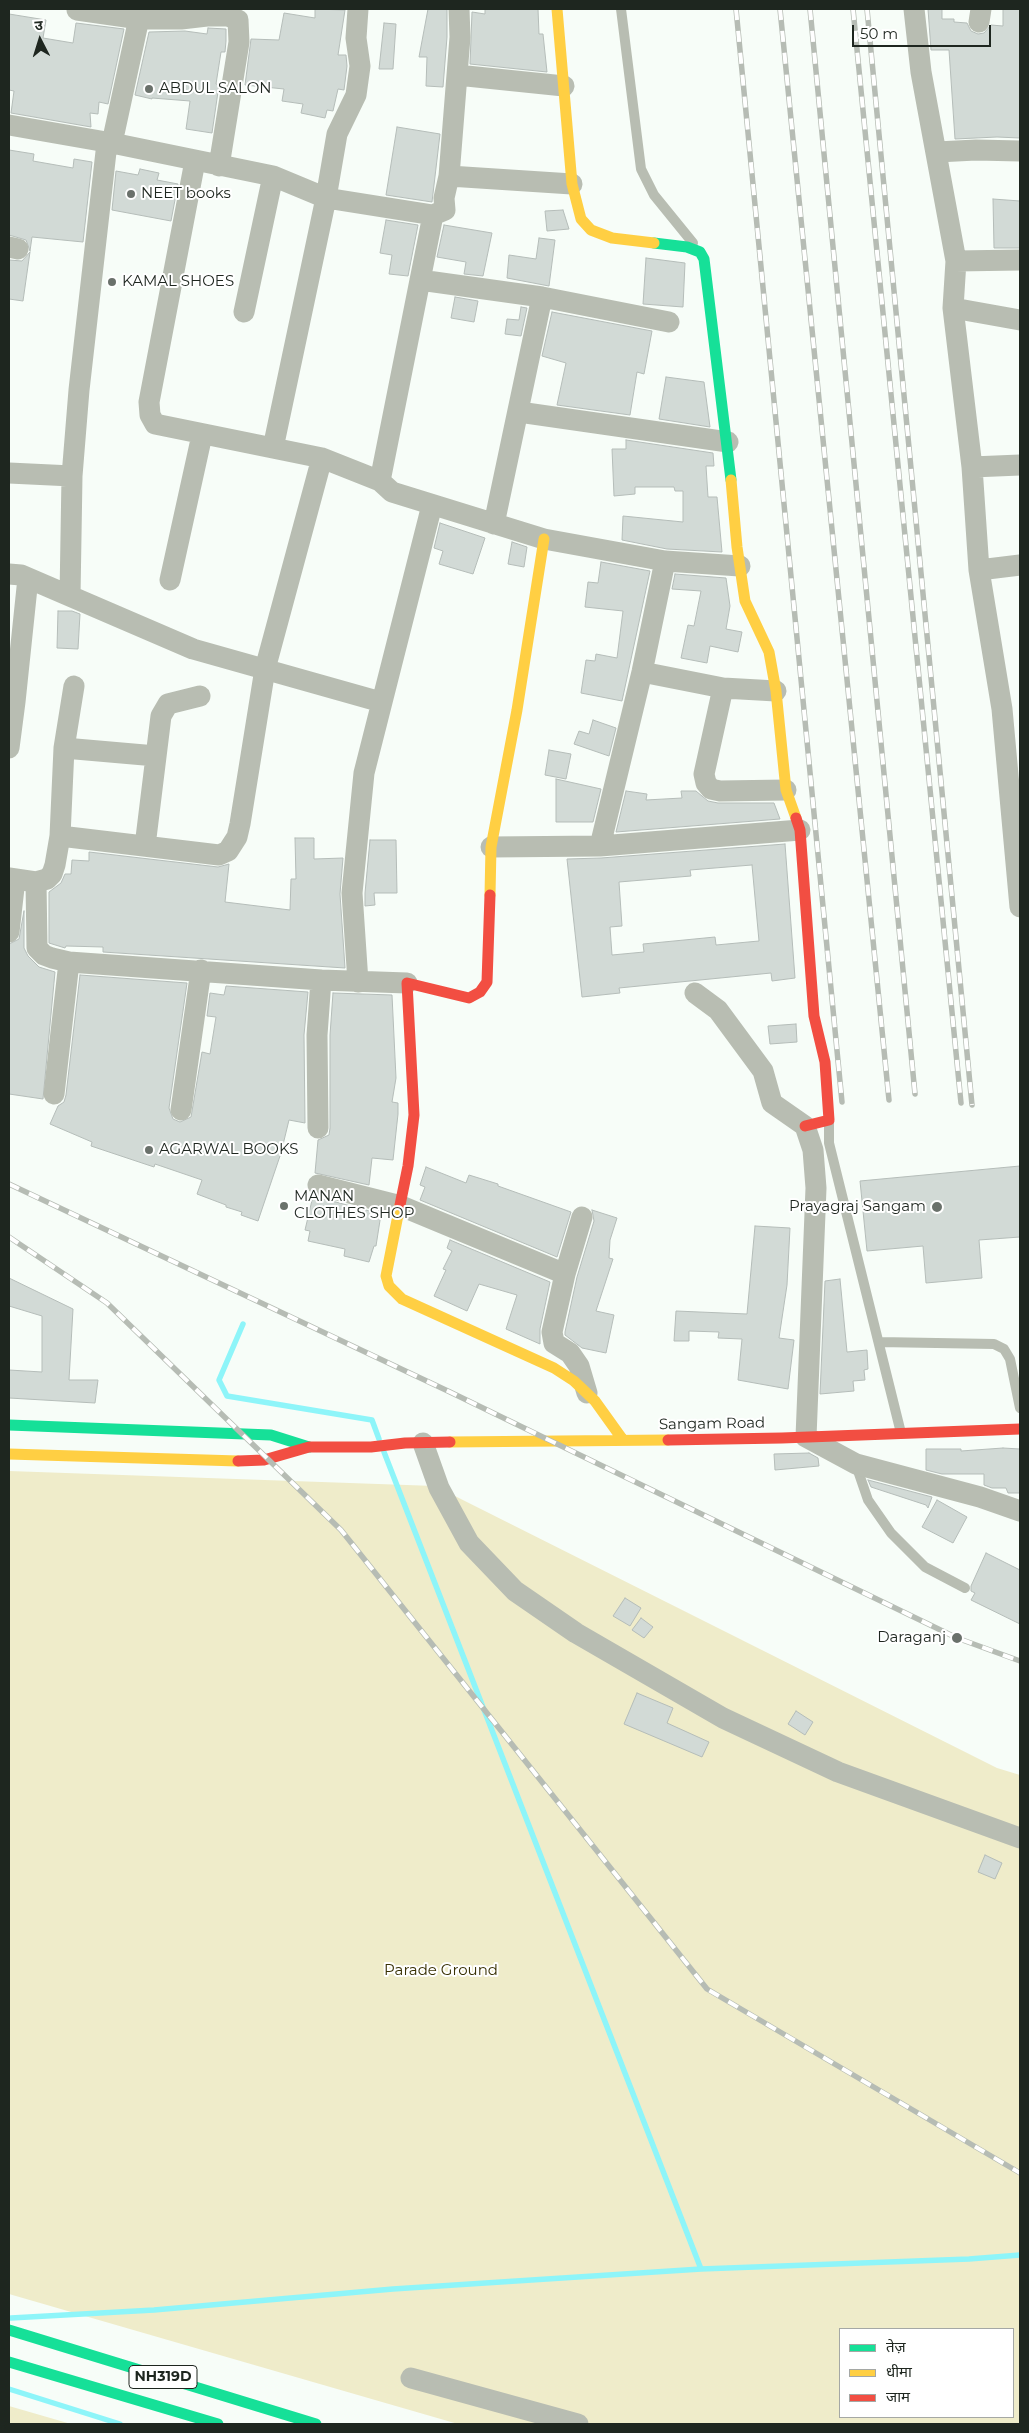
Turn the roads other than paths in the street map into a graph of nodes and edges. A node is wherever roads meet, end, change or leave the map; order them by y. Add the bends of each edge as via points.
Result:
1 (358, 9) edge
2 (459, 9) edge
3 (557, 9) edge
4 (621, 9) edge
5 (914, 9) edge
6 (77, 10) edge
7 (140, 14) edge
8 (239, 14) edge
9 (457, 76) junction
10 (564, 86) junction
11 (9, 125) edge
12 (109, 143) junction
13 (1020, 151) edge
14 (937, 152) junction
15 (194, 161) junction
16 (219, 166) junction
17 (273, 176) junction
18 (449, 176) junction
19 (572, 184) junction
20 (326, 198) junction
21 (433, 215) junction
22 (700, 252) junction
23 (1020, 260) edge
24 (956, 261) junction
25 (420, 280) junction
26 (542, 297) junction
27 (953, 308) junction
28 (244, 312) dead end
29 (1020, 320) edge
30 (669, 322) dead end
31 (519, 412) junction
32 (202, 435) junction
33 (728, 442) junction
34 (273, 448) junction
35 (322, 458) junction
36 (1020, 465) edge
37 (972, 467) junction
38 (9, 473) edge
39 (72, 476) junction
40 (380, 481) junction
41 (432, 505) junction
42 (494, 524) junction
43 (544, 539) junction
44 (665, 561) junction
45 (1020, 564) edge
46 (740, 566) junction
47 (979, 570) junction
48 (19, 576) edge
49 (170, 580) dead end
50 (70, 596) junction
51 (265, 669) junction
52 (642, 672) junction
53 (74, 686) dead end
54 (723, 688) junction
55 (776, 691) junction
56 (200, 696) dead end
57 (12, 702) edge
58 (381, 702) junction
59 (1011, 710) edge
60 (9, 748) edge
61 (64, 748) junction
62 (156, 756) junction
63 (786, 790) junction
64 (1015, 802) edge
65 (800, 830) junction
66 (60, 836) junction
67 (145, 846) junction
68 (600, 846) junction
69 (491, 848) junction
70 (20, 879) edge
71 (1020, 907) edge
72 (9, 932) edge
73 (69, 962) junction
74 (202, 970) junction
75 (321, 980) junction
76 (358, 982) junction
77 (407, 983) junction
78 (695, 993) dead end
79 (54, 1094) dead end
80 (181, 1110) dead end
81 (829, 1120) junction
82 (805, 1126) junction
83 (318, 1128) dead end
84 (318, 1185) dead end
85 (400, 1206) junction
86 (582, 1217) dead end
87 (564, 1274) junction
88 (879, 1342) junction
89 (587, 1393) junction
90 (1020, 1408) edge
91 (9, 1425) edge
92 (1020, 1429) edge
93 (901, 1434) junction
94 (806, 1437) junction
95 (623, 1440) junction
96 (414, 1443) junction
97 (309, 1447) junction
98 (9, 1454) edge
99 (856, 1464) junction
100 (1020, 1511) edge
101 (965, 1588) dead end
102 (1020, 1838) edge
103 (9, 2330) edge
104 (9, 2362) edge
105 (411, 2378) dead end
106 (218, 2424) edge
107 (316, 2424) edge
108 (578, 2424) edge

1 - 20 street via 356,38 360,66 356,95 337,134
2 - 9 street
3 - 10 main road
4 - 22 lane via 641,169 654,195
5 - 14 street via 921,72
6 - 7 street
7 - 8 street via 181,19
7 - 12 street
8 - 16 street via 239,42
9 - 10 street
9 - 18 street
10 - 19 main road
11 - 12 street
12 - 15 street
12 - 39 street via 79,390
13 - 14 street
14 - 24 street
15 - 16 street
15 - 32 street via 149,402 154,424
16 - 17 street
17 - 20 street
17 - 28 street
18 - 19 street
18 - 21 street via 445,210
19 - 22 main road via 581,219 590,230 612,238 687,247
20 - 21 street
20 - 34 street
21 - 25 street
22 - 33 main road via 710,294
23 - 24 street
24 - 27 street
25 - 26 street
25 - 40 street
26 - 30 street
26 - 31 street
27 - 29 street
27 - 37 street
31 - 33 street
31 - 42 street
32 - 34 street
32 - 49 street
33 - 46 main road
34 - 35 street
35 - 40 street
35 - 51 street
36 - 37 street
37 - 47 street
38 - 39 street
39 - 50 street
40 - 41 street via 392,492
41 - 42 street
41 - 58 street
42 - 43 street
43 - 44 street
43 - 69 main road
44 - 46 street
44 - 52 street
45 - 47 street
46 - 55 main road via 745,601 769,652
47 - 59 street
48 - 50 street
48 - 57 street
50 - 51 street via 193,648
51 - 58 street
51 - 67 street via 240,824 237,837 228,851 219,854
52 - 54 street
52 - 68 street
53 - 61 street
54 - 55 street
54 - 63 street via 704,774 706,784 711,790 720,792
55 - 63 main road
56 - 62 street via 168,704 161,716
57 - 60 street
58 - 76 street via 364,773 352,893
59 - 64 street
61 - 62 street
61 - 66 street
62 - 67 street
63 - 65 main road
64 - 71 street
65 - 68 street
65 - 81 main road via 814,1016 825,1062
66 - 67 street
66 - 70 street via 52,874
68 - 69 street
69 - 77 main road via 487,982 480,992 469,998
70 - 72 street
70 - 73 street via 38,948 44,955
73 - 74 street
73 - 79 street
74 - 75 street
74 - 80 street
75 - 76 street
75 - 83 street via 317,1035
76 - 77 street
77 - 85 main road via 414,1115
78 - 82 street via 718,1010 762,1071 772,1103
81 - 82 main road
81 - 88 lane via 828,1143
82 - 94 street via 813,1150 816,1188
84 - 85 street
85 - 87 street
85 - 89 main road via 386,1276 389,1286 402,1299 554,1368
86 - 87 street
87 - 89 street via 552,1332 554,1343 570,1353 579,1366
88 - 90 lane via 994,1344 1004,1349 1010,1359
88 - 93 lane
89 - 95 main road
91 - 97 main road via 270,1435
92 - 93 main road, Sangam Road
93 - 94 main road, Sangam Road
94 - 95 main road, Sangam Road
94 - 99 street
95 - 96 main road, Sangam Road
96 - 97 main road, Sangam Road
96 - 102 street via 469,1543 516,1591 576,1633 724,1718 838,1772
97 - 98 main road via 264,1460 218,1462
99 - 100 street
99 - 101 lane via 868,1500 891,1533 925,1566
103 - 107 main road, NH319D
104 - 106 main road, NH319D
105 - 108 street

